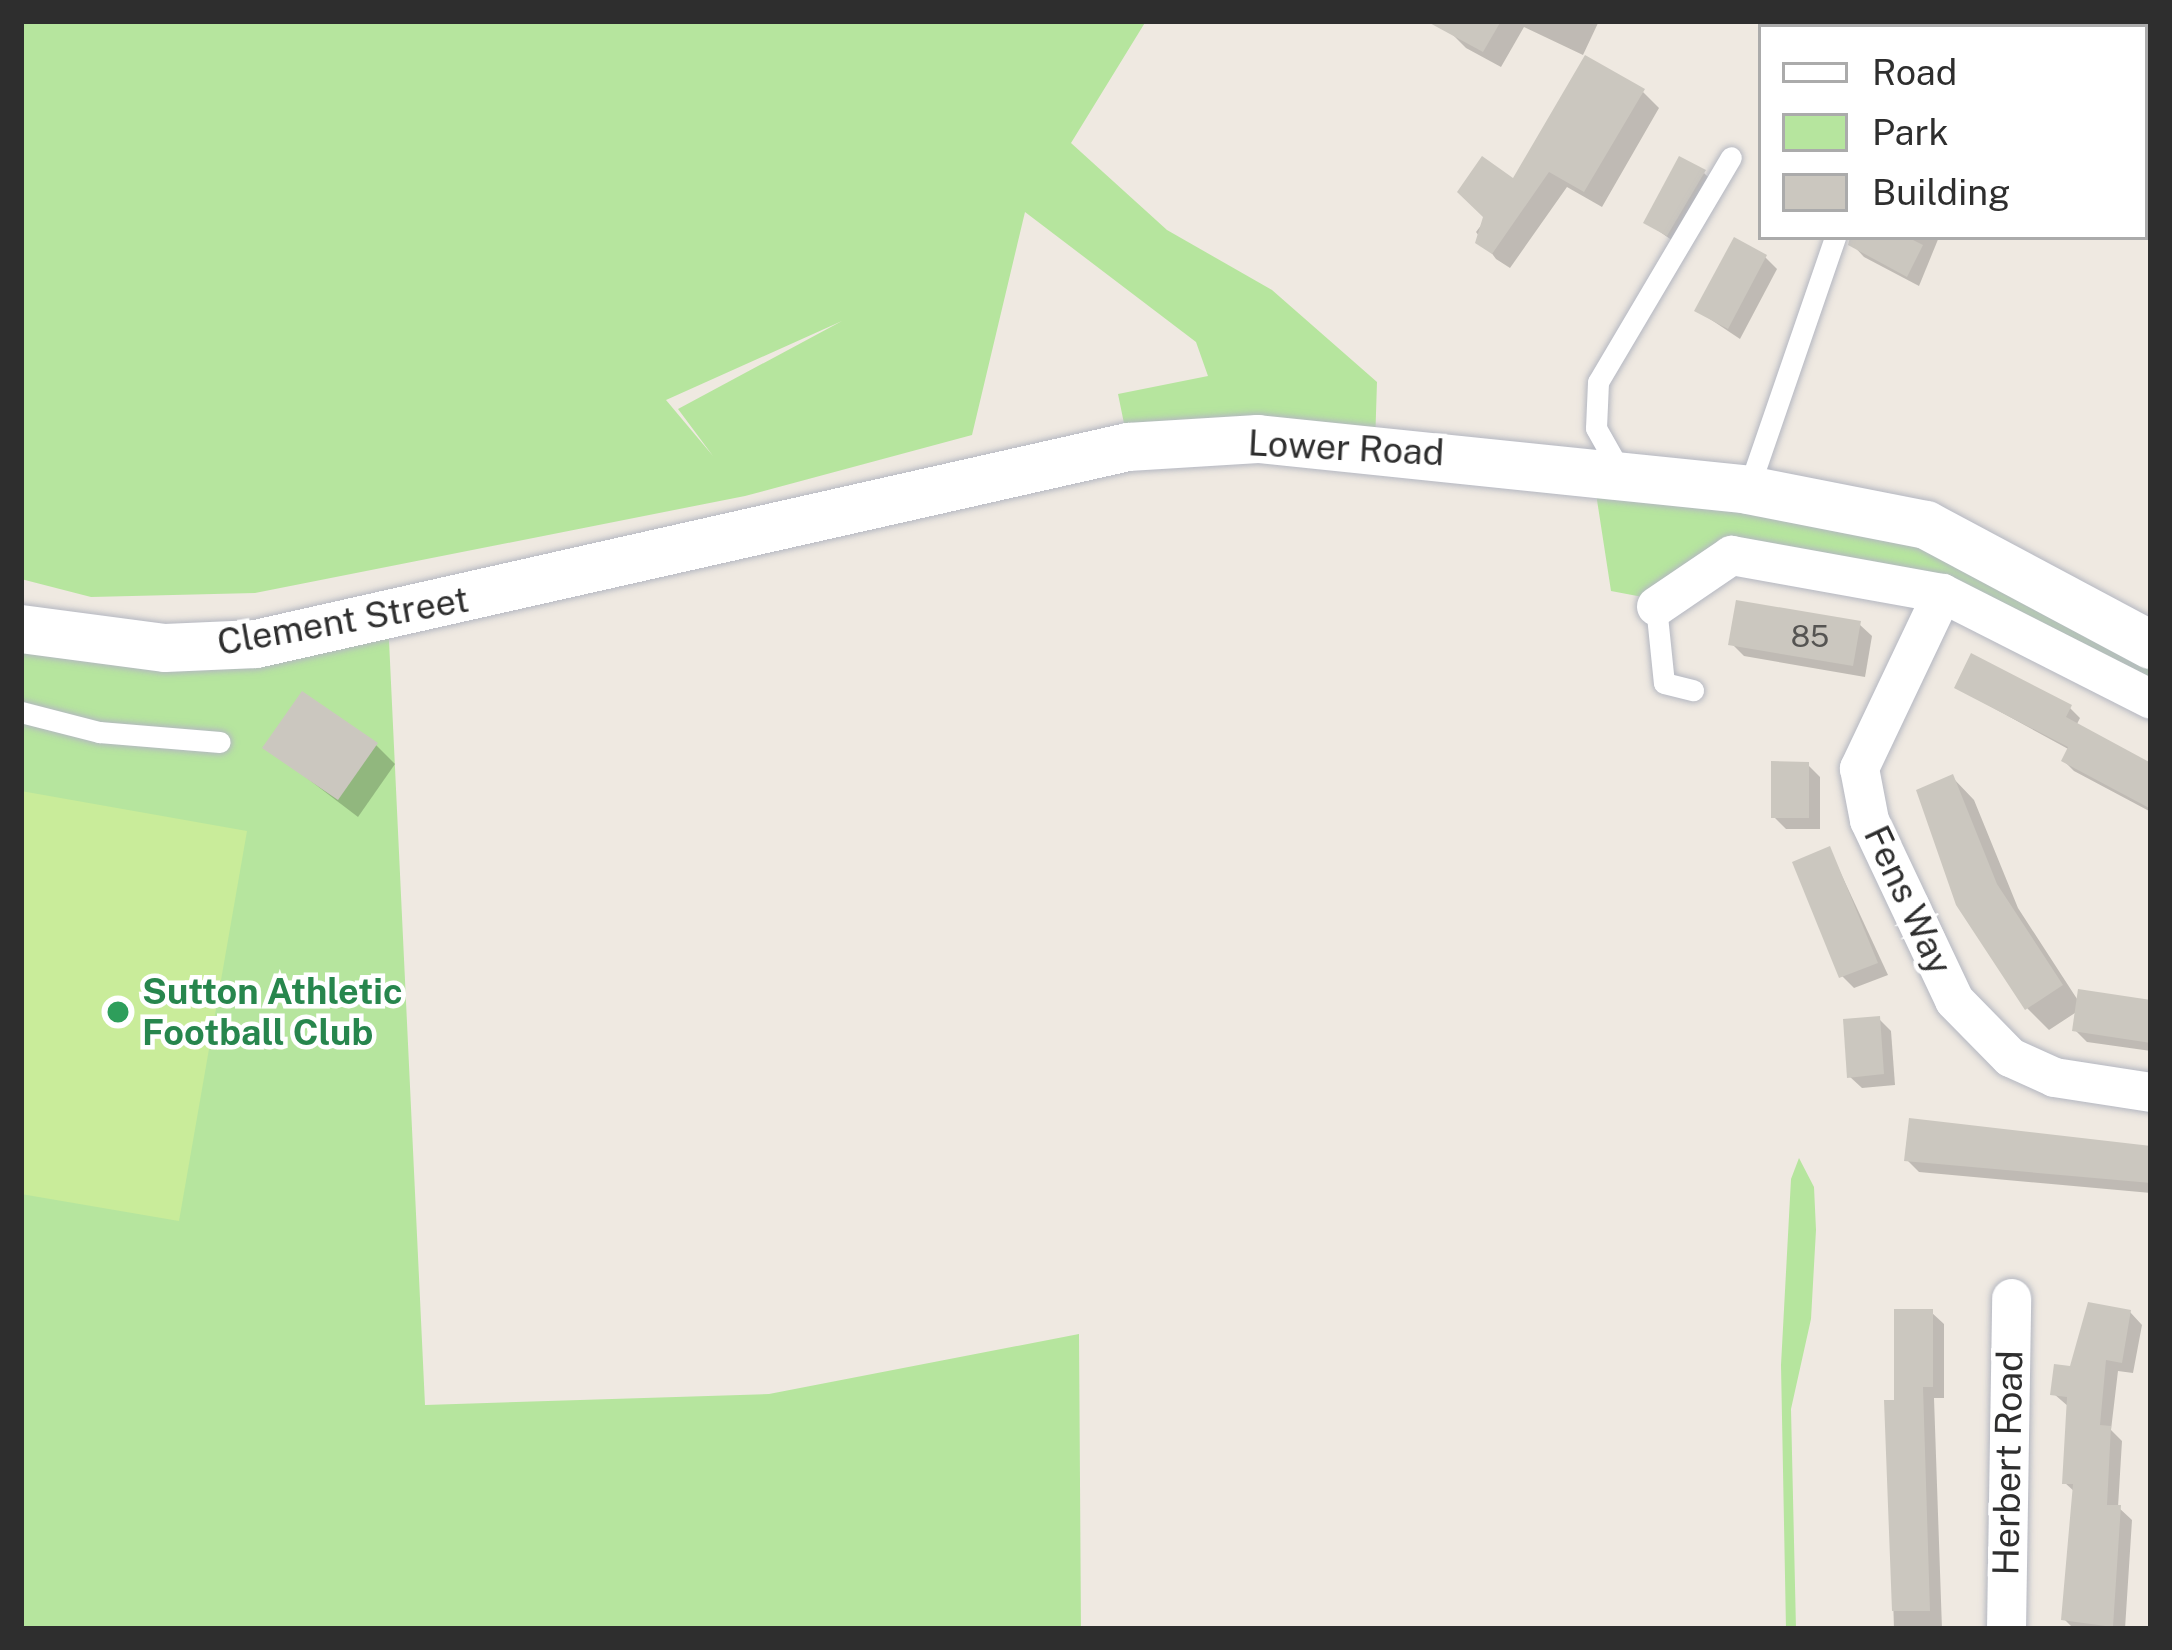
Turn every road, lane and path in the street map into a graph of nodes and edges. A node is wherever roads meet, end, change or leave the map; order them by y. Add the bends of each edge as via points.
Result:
1 (1731, 157) dead end
2 (1834, 240) edge
3 (1623, 477) junction
4 (1748, 490) junction
5 (521, 586) joint
6 (1942, 593) junction
7 (1656, 606) joint
8 (21, 629) edge
9 (2151, 645) edge
10 (1693, 690) dead end
11 (2151, 699) edge
12 (21, 712) edge
13 (220, 742) dead end
14 (2151, 1092) edge
15 (2011, 1298) dead end
16 (2006, 1629) edge

1 - 3 lane via 1598,382 1596,428
2 - 4 lane
3 - 4 street, Lower Road
3 - 5 street, Lower Road via 1375,445 1258,439 1129,447
4 - 9 street, Lower Road via 1926,525
5 - 8 street, Clement Street via 256,644 165,648
6 - 7 street via 1731,555
6 - 11 street
6 - 14 street, Fens Way via 1859,768 1869,820 1954,1000 2010,1057 2074,1082
7 - 10 lane via 1664,682
12 - 13 lane via 99,732
15 - 16 street, Herbert Road

